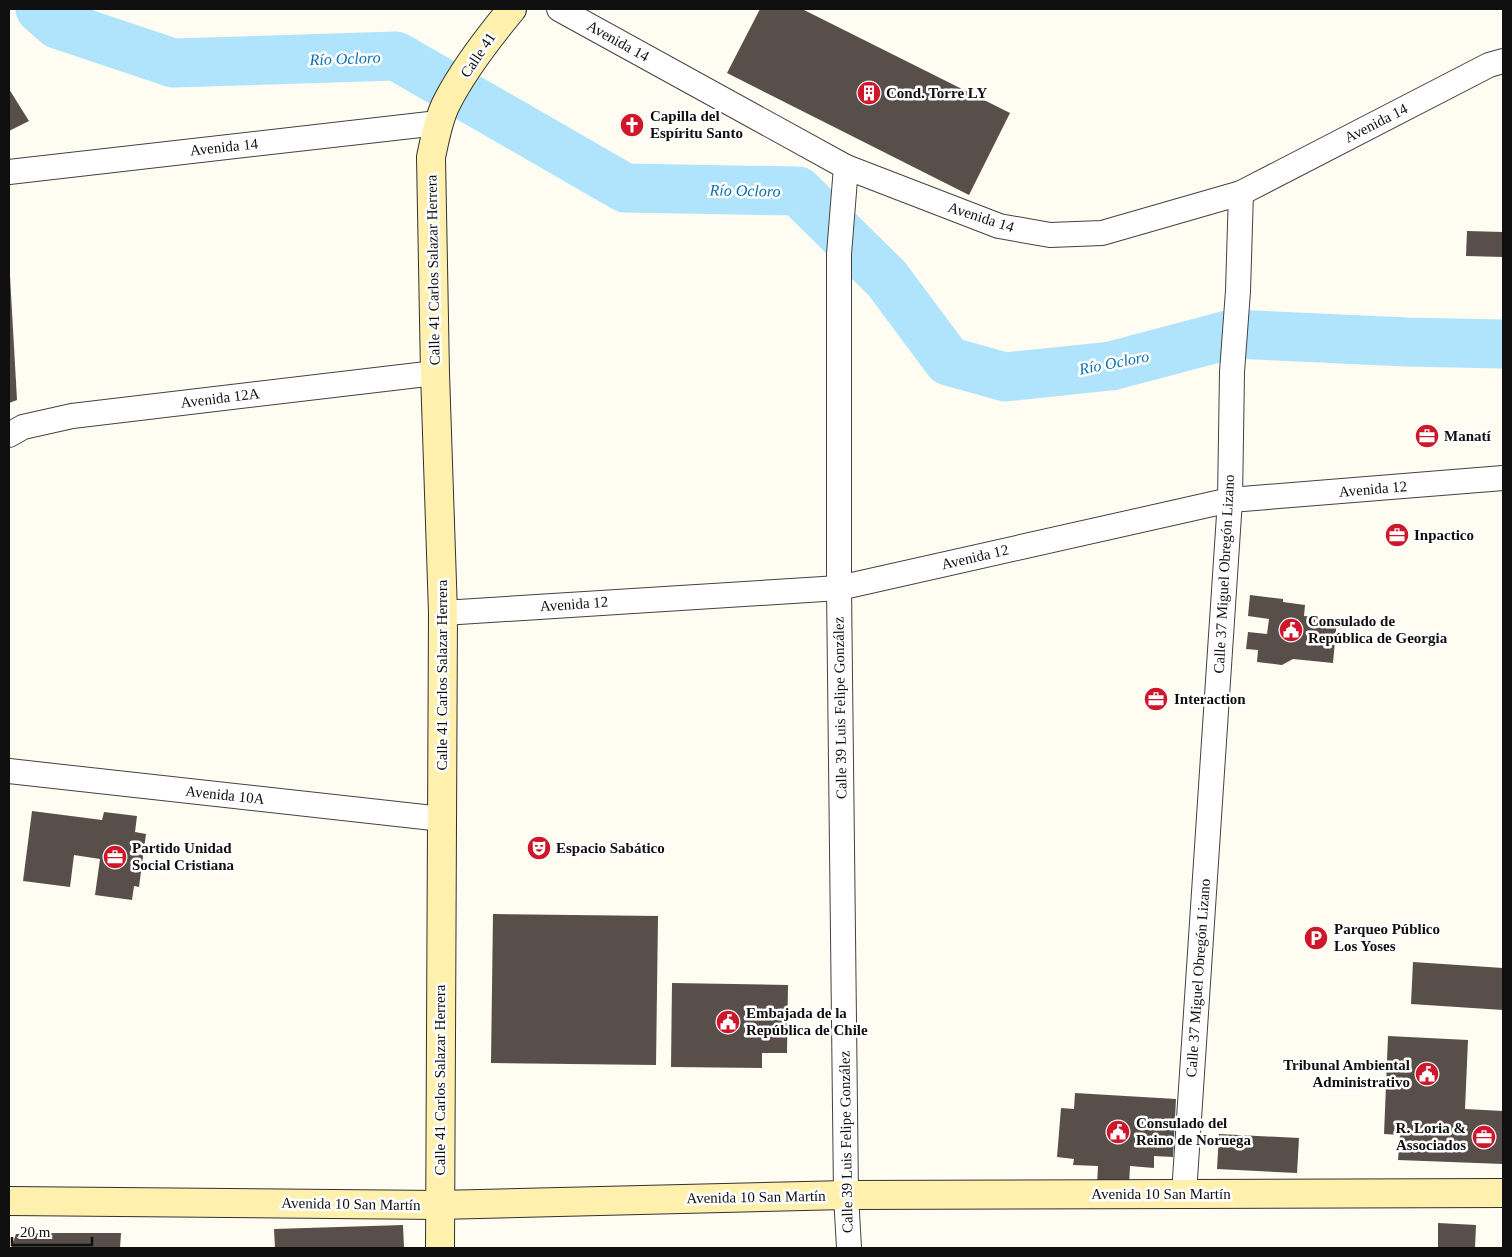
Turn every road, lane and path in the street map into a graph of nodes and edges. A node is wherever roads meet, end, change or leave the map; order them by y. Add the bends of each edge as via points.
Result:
1 (512, 9) edge
2 (559, 9) edge
3 (1503, 62) edge
4 (442, 114) junction
5 (846, 167) junction
6 (9, 172) edge
7 (1241, 193) junction
8 (434, 373) junction
9 (9, 434) edge
10 (1503, 478) edge
11 (1230, 500) junction
12 (839, 588) junction
13 (443, 613) junction
14 (9, 770) edge
15 (442, 819) junction
16 (1503, 1193) edge
17 (1184, 1194) junction
18 (846, 1195) junction
19 (9, 1201) edge
20 (439, 1205) junction
21 (440, 1248) edge
22 (849, 1248) edge

1 - 4 street, Calle 41 via 482,46
2 - 5 street, Avenida 14
3 - 7 street, Avenida 14 via 1489,65
4 - 6 street, Avenida 14
4 - 8 street, Calle 41 Carlos Salazar Herrera via 431,156
5 - 7 street, Avenida 14 via 999,226 1050,235 1102,233
5 - 12 street, Calle 39 Luis Felipe González via 839,254
7 - 11 street, Calle 37 Miguel Obregón Lizano via 1232,372
8 - 9 street, Avenida 12A via 72,416 23,427
8 - 13 street, Calle 41 Carlos Salazar Herrera
10 - 11 street, Avenida 12
11 - 12 street, Avenida 12
11 - 17 street, Calle 37 Miguel Obregón Lizano
12 - 13 street, Avenida 12
12 - 18 street, Calle 39 Luis Felipe González
13 - 15 street, Calle 41 Carlos Salazar Herrera
14 - 15 street, Avenida 10A
15 - 20 street, Calle 41 Carlos Salazar Herrera
16 - 17 street, Avenida 10 San Martín
17 - 18 street, Avenida 10 San Martín
18 - 20 street, Avenida 10 San Martín
18 - 22 street, Calle 39 Luis Felipe González
19 - 20 street, Avenida 10 San Martín
20 - 21 street, Calle 41 Carlos Salazar Herrera

